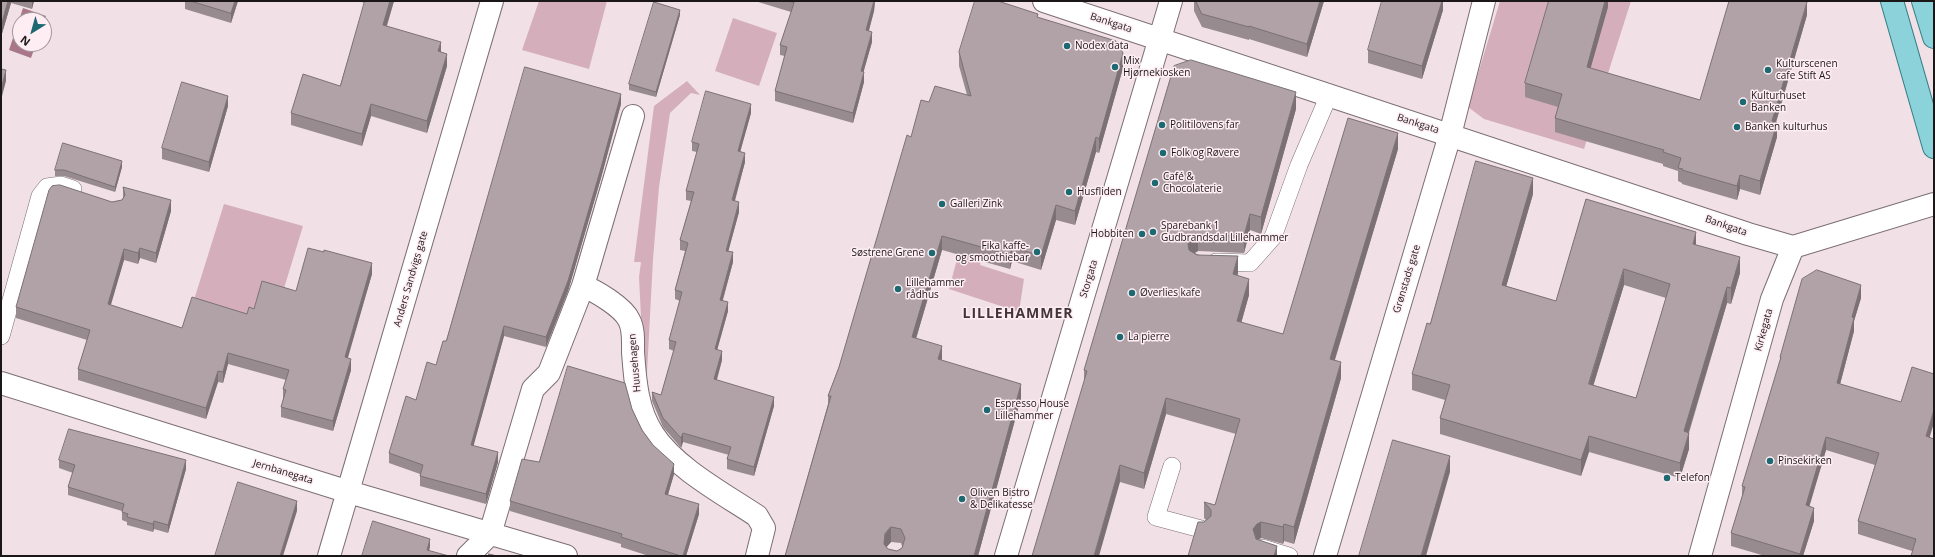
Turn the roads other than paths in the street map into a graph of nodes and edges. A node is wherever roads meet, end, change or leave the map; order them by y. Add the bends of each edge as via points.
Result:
1 (492, 1) edge
2 (1044, 1) edge
3 (1171, 1) edge
4 (1484, 1) edge
5 (1892, 1) edge
6 (1923, 1) edge
7 (1934, 37) edge
8 (1160, 38) junction
9 (1329, 94) junction
10 (633, 116) dead end
11 (1450, 135) junction
12 (1934, 147) edge
13 (88, 194) edge
14 (1934, 204) edge
15 (1793, 247) junction
16 (1198, 261) edge
17 (583, 286) junction
18 (1, 336) edge
19 (1, 383) edge
20 (1172, 466) dead end
21 (349, 492) junction
22 (1201, 529) edge
23 (490, 534) junction
24 (1264, 548) edge
25 (329, 556) edge
26 (468, 556) edge
27 (566, 556) edge
28 (757, 556) edge
29 (1006, 556) edge
30 (1289, 556) edge
31 (1325, 556) edge
32 (1700, 556) edge

1 - 21 street, Anders Sandvigs gate
2 - 8 street, Bankgata
3 - 8 street, Storgata
4 - 11 street, Grønstads gate
5 - 12 main road
6 - 7 main road
8 - 9 street, Bankgata
8 - 29 street, Storgata
9 - 11 street, Bankgata
9 - 16 lane via 1273,236 1250,263
10 - 17 street
11 - 15 street, Bankgata
11 - 31 street, Grønstads gate
13 - 18 lane via 61,185 47,187 40,196
14 - 15 street
15 - 32 street, Kirkegata via 1772,299
17 - 23 street via 549,373 533,389
17 - 28 street, Huusehagen via 594,290 629,319 636,388 653,434 684,467 757,516 764,528
19 - 21 street, Jernbanegata
20 - 22 lane via 1156,517
21 - 23 street, Jernbanegata
21 - 25 street, Anders Sandvigs gate
23 - 26 street
23 - 27 street, Jernbanegata
24 - 30 lane

